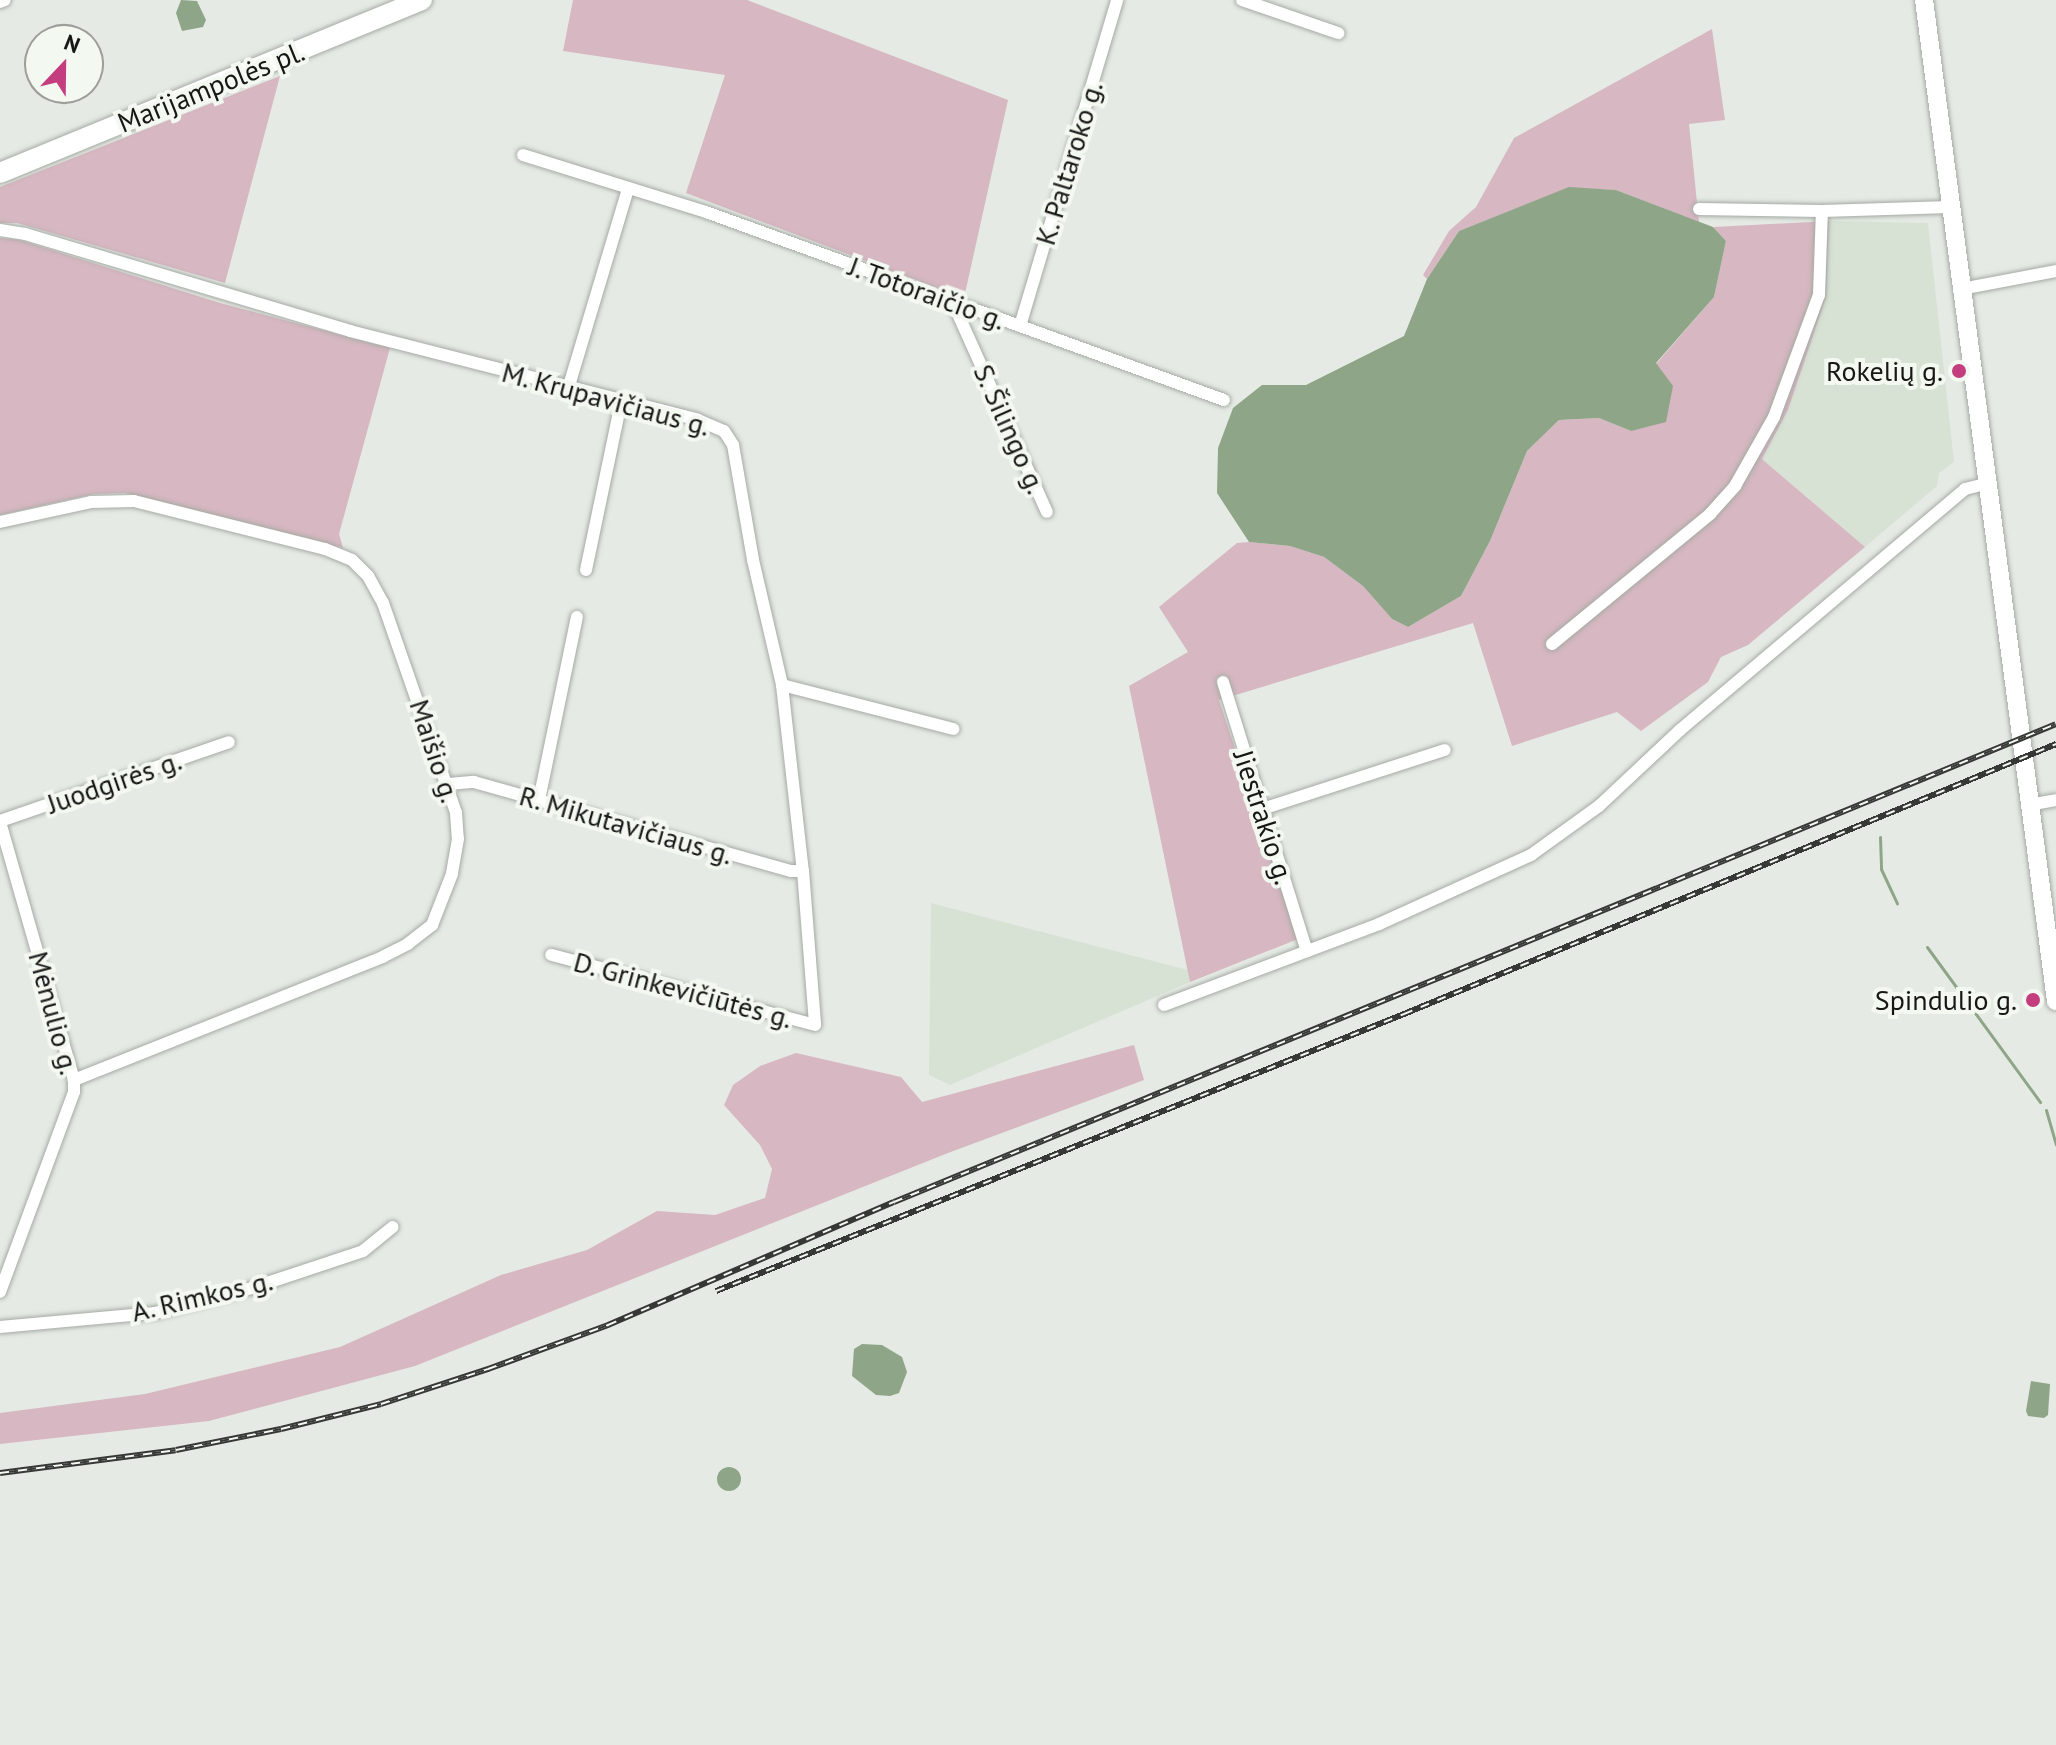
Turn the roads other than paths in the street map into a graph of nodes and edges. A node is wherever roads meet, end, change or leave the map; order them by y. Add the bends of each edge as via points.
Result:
1 (422, 0) edge
2 (1117, 0) edge
3 (1242, 0) edge
4 (1924, 0) edge
5 (1338, 33) dead end
6 (523, 155) dead end
7 (0, 173) edge
8 (628, 189) junction
9 (1950, 207) junction
10 (1699, 209) dead end
11 (1822, 211) junction
12 (0, 230) edge
13 (2056, 271) edge
14 (1961, 289) junction
15 (953, 303) junction
16 (1020, 326) junction
17 (568, 389) junction
18 (1224, 400) dead end
19 (621, 403) junction
20 (1989, 483) junction
21 (1047, 512) dead end
22 (0, 522) edge
23 (586, 570) dead end
24 (577, 617) dead end
25 (1552, 644) dead end
26 (1223, 682) dead end
27 (782, 685) junction
28 (953, 729) dead end
29 (229, 742) dead end
30 (1445, 750) dead end
31 (449, 784) junction
32 (539, 800) junction
33 (2056, 800) edge
34 (2028, 805) junction
35 (1262, 809) junction
36 (0, 822) edge
37 (803, 871) junction
38 (1307, 951) junction
39 (551, 955) dead end
40 (2056, 1001) edge
41 (1164, 1005) dead end
42 (815, 1025) joint
43 (74, 1080) junction
44 (393, 1227) dead end
45 (0, 1292) edge
46 (0, 1327) edge

1 - 7 main road, Marijampolės pl.
2 - 16 street, K. Paltaroko g.
3 - 5 street
4 - 9 main road
6 - 8 street, J. Totoraičio g.
8 - 15 street, J. Totoraičio g. via 706,212
8 - 17 street
9 - 11 street
9 - 14 main road
10 - 11 street
11 - 25 street via 1819,295 1774,417 1735,486 1710,514
12 - 17 street, M. Krupavičiaus g.
13 - 14 street
14 - 20 main road
15 - 16 street, J. Totoraičio g.
15 - 21 street, S. Šilingo g.
16 - 18 street, J. Totoraičio g.
17 - 19 street, M. Krupavičiaus g.
19 - 23 street
19 - 27 street, M. Krupavičiaus g. via 698,420 724,431 733,445
20 - 34 main road
20 - 38 street via 1965,489 1680,730 1599,806 1531,855
22 - 31 street, Maišio g. via 91,502 134,501 352,560 383,603
24 - 32 street
26 - 35 street, Jiestrakio g.
27 - 28 street
27 - 37 street, M. Krupavičiaus g.
29 - 36 street, Juodgirės g.
30 - 35 street
31 - 32 street, R. Mikutavičiaus g. via 474,782
31 - 43 street, Maišio g. via 458,839 452,874 432,925 408,944
32 - 37 street, R. Mikutavičiaus g.
33 - 34 street
34 - 40 main road
35 - 38 street, Jiestrakio g.
36 - 43 street, Mėnulio g.
37 - 42 street, M. Krupavičiaus g.
38 - 41 street
39 - 42 street, D. Grinkevičiūtės g.
43 - 45 street, Mėnulio g.
44 - 46 street, A. Rimkos g. via 363,1251 155,1313

